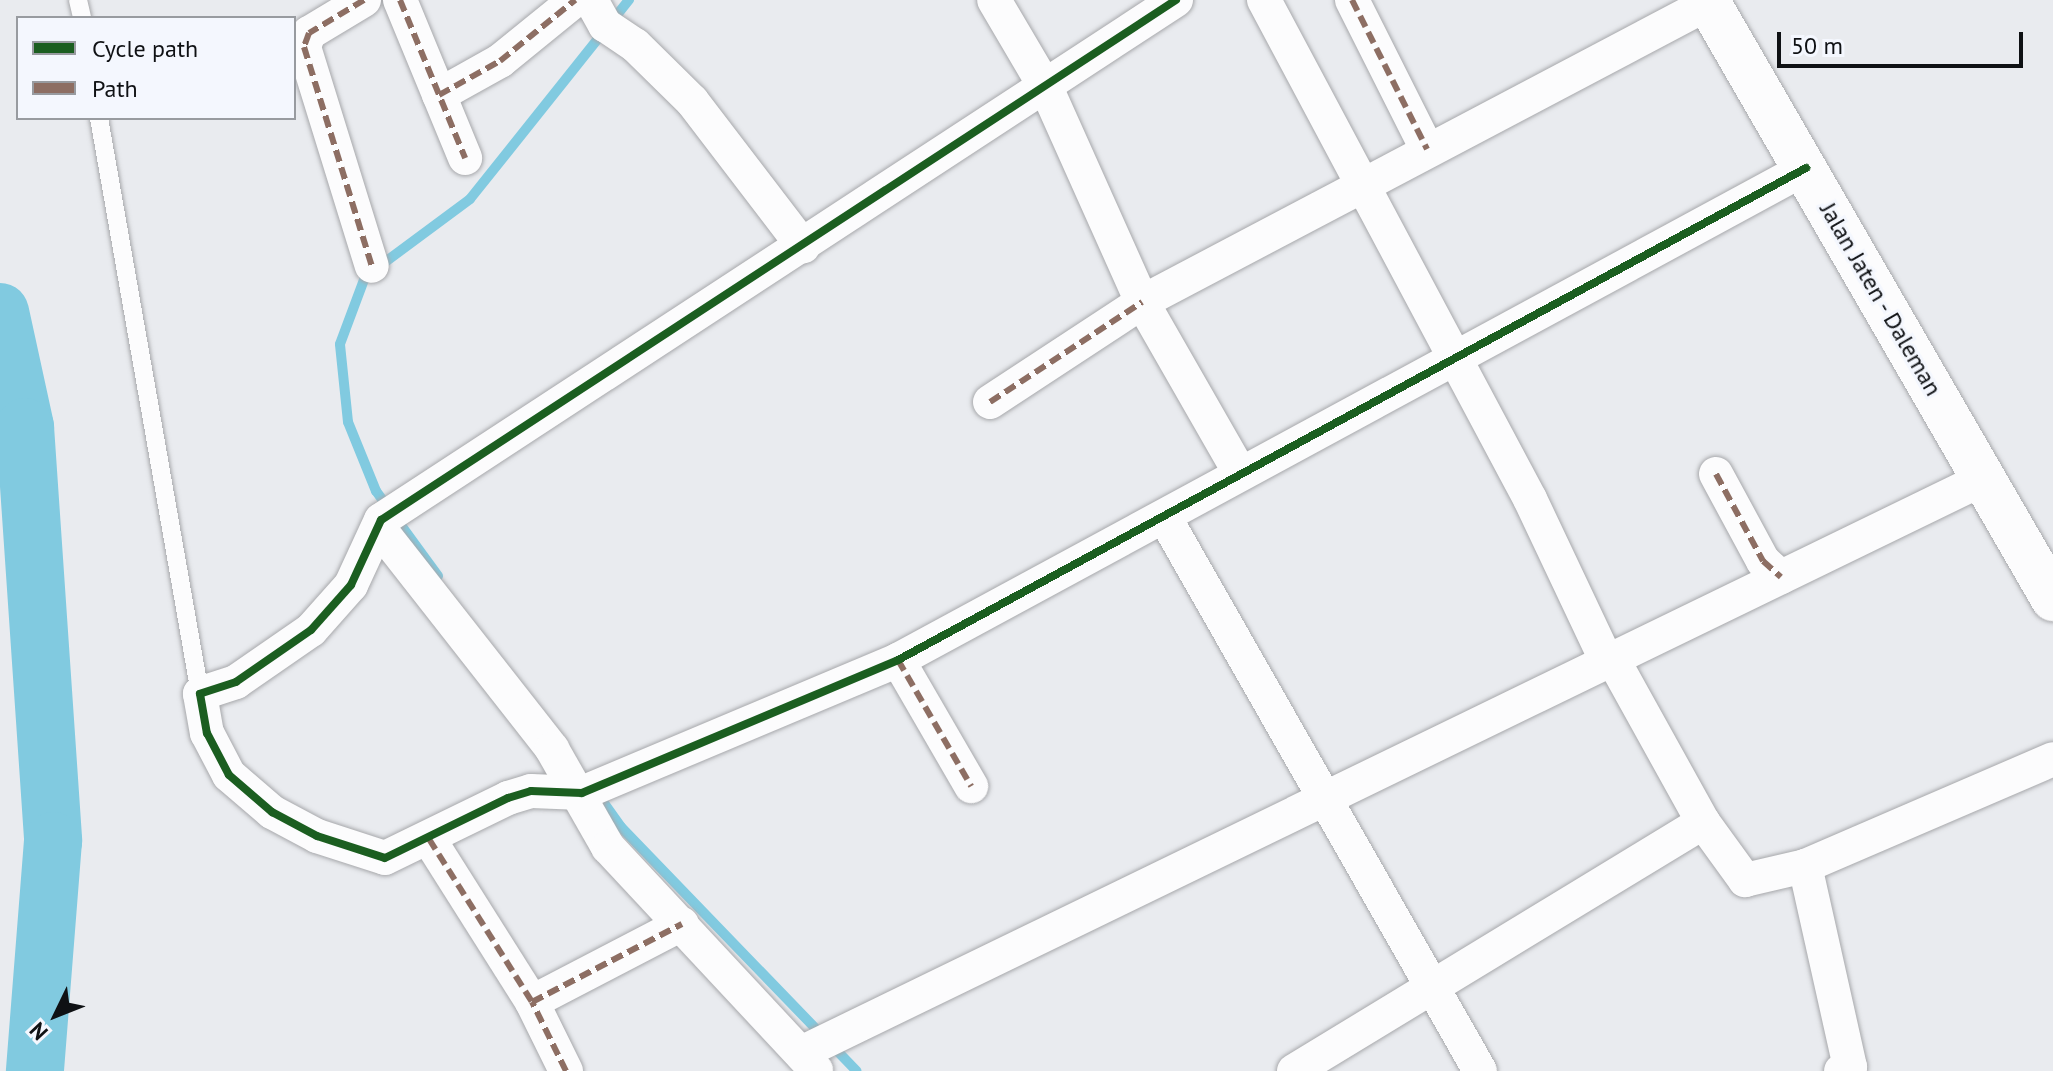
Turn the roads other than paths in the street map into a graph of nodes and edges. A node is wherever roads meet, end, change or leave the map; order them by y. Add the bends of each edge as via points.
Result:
1 (364, 0) edge
2 (400, 0) edge
3 (575, 0) edge
4 (994, 0) edge
5 (1176, 0) edge
6 (1264, 0) edge
7 (1352, 0) edge
8 (1708, 2) edge
9 (606, 21) edge
10 (1047, 90) junction
11 (439, 95) junction
12 (99, 120) edge
13 (1427, 149) junction
14 (465, 158) dead end
15 (1806, 168) junction
16 (1360, 183) junction
17 (803, 246) junction
18 (372, 266) dead end
19 (1142, 302) junction
20 (1453, 360) junction
21 (990, 402) dead end
22 (1240, 473) junction
23 (1716, 474) dead end
24 (1983, 479) junction
25 (1165, 518) junction
26 (384, 520) junction
27 (1781, 577) junction
28 (2053, 599) edge
29 (1609, 659) junction
30 (898, 660) junction
31 (200, 694) junction
32 (2053, 759) edge
33 (971, 786) dead end
34 (584, 791) junction
35 (1321, 799) junction
36 (1703, 822) junction
37 (429, 839) junction
38 (1805, 866) junction
39 (682, 924) junction
40 (1431, 989) junction
41 (532, 1002) junction
42 (814, 1054) edge
43 (1847, 1070) edge
44 (566, 1071) edge
45 (1294, 1071) edge
46 (1480, 1071) edge

1 - 18 street via 309,33 304,47
2 - 11 street
3 - 11 street via 500,61
4 - 10 street
5 - 10 street
6 - 16 street
7 - 13 street
8 - 13 street
8 - 15 main road, Jalan Jaten - Daleman
9 - 17 street via 692,101
10 - 17 street
10 - 19 street
11 - 14 street
12 - 31 lane
13 - 16 street
15 - 20 street
15 - 24 main road, Jalan Jaten - Daleman
16 - 19 street
16 - 20 street
17 - 26 street
19 - 21 street
19 - 22 street
20 - 22 street
20 - 29 street
22 - 25 street
23 - 27 street via 1763,561
24 - 27 street
24 - 28 main road, Jalan Jaten - Daleman
25 - 30 street
25 - 35 street
26 - 31 street via 351,585 311,630 236,682
26 - 34 street
27 - 29 street
29 - 35 street
29 - 36 street
30 - 33 street
30 - 34 street
31 - 37 street via 216,756 244,792 272,812 378,857 393,857
32 - 38 street
34 - 37 street via 531,791 508,798
34 - 39 street via 608,847
35 - 40 street
35 - 42 street
36 - 38 street via 1745,880
36 - 40 street
37 - 41 street
38 - 43 street
39 - 41 street
39 - 42 street
40 - 45 street
40 - 46 street
41 - 44 street

